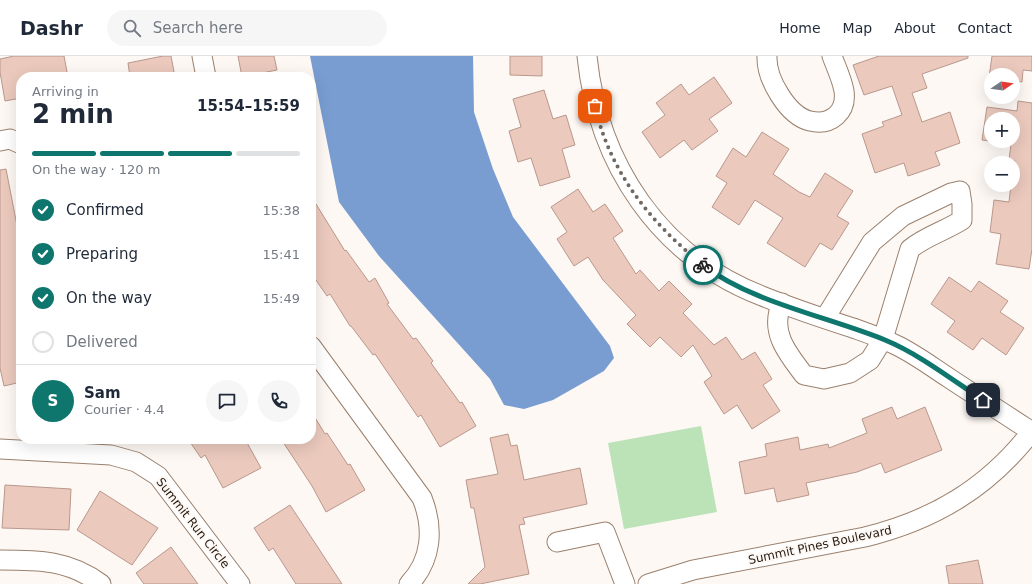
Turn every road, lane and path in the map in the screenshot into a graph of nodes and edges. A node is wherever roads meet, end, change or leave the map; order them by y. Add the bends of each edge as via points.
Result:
1 (202, 56) edge
2 (587, 56) edge
3 (767, 56) edge
4 (832, 56) edge
5 (205, 72) edge
6 (0, 141) edge
7 (16, 142) edge
8 (893, 224) junction
9 (915, 244) junction
10 (782, 303) junction
11 (825, 318) junction
12 (883, 339) junction
13 (316, 353) edge
14 (1032, 432) edge
15 (79, 446) edge
16 (0, 449) edge
17 (557, 542) dead end
18 (0, 560) edge
19 (101, 584) edge
20 (240, 584) edge
21 (409, 584) edge
22 (625, 584) edge
23 (648, 584) edge

1 - 5 street
2 - 10 street via 590,81 602,130 616,164 659,226 706,267 727,280
3 - 4 street via 772,81 787,106 809,121 821,122 835,119 843,108 844,92
6 - 7 street via 10,139
8 - 9 street
8 - 9 street via 903,216 960,191 962,220
8 - 11 street via 872,242
9 - 12 street via 910,248
10 - 11 street
10 - 12 street via 777,314 777,328 788,355 804,375 824,379 850,373 870,360
11 - 12 street
12 - 14 street via 909,352
13 - 21 street via 422,498 430,523 428,549 418,573
14 - 23 street, Summit Pines Boulevard via 988,478 958,500 925,518 865,538 693,570
15 - 16 street, Summit Run Circle
15 - 20 street, Summit Run Circle via 124,457 148,468 167,486
17 - 22 street via 605,532
18 - 19 street via 58,563 81,571

